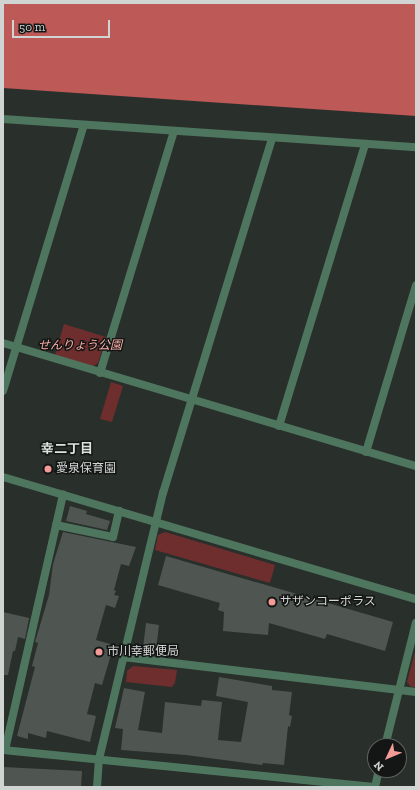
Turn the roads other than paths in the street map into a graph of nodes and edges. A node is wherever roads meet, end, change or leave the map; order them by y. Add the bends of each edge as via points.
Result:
1 (3, 119) edge
2 (84, 125) junction
3 (174, 131) junction
4 (272, 138) junction
5 (365, 144) junction
6 (416, 147) edge
7 (416, 285) edge
8 (3, 343) edge
9 (16, 347) junction
10 (100, 372) junction
11 (3, 392) edge
12 (191, 400) junction
13 (279, 426) junction
14 (366, 452) junction
15 (416, 466) edge
16 (3, 477) edge
17 (63, 495) junction
18 (119, 511) junction
19 (155, 523) junction
20 (56, 525) junction
21 (416, 599) edge
22 (416, 623) edge
23 (123, 658) junction
24 (399, 690) junction
25 (416, 692) edge
26 (387, 738) edge
27 (4, 750) edge
28 (100, 759) junction
29 (97, 787) edge
30 (374, 787) edge

1 - 2 street
2 - 3 street
2 - 9 street
3 - 4 street
3 - 10 street
4 - 5 street
4 - 12 street
5 - 6 street
5 - 13 street
7 - 14 street
8 - 9 street
9 - 10 street
9 - 11 street
10 - 12 street
12 - 13 street
12 - 19 street
13 - 14 street
14 - 15 street
16 - 17 street
17 - 18 street
17 - 20 street
18 - 19 street
18 - 20 street via 113,537
19 - 21 street
19 - 23 street
20 - 27 street
22 - 24 street
23 - 24 street
23 - 28 street
24 - 25 street
24 - 26 street
27 - 28 street
28 - 29 street
28 - 30 street

